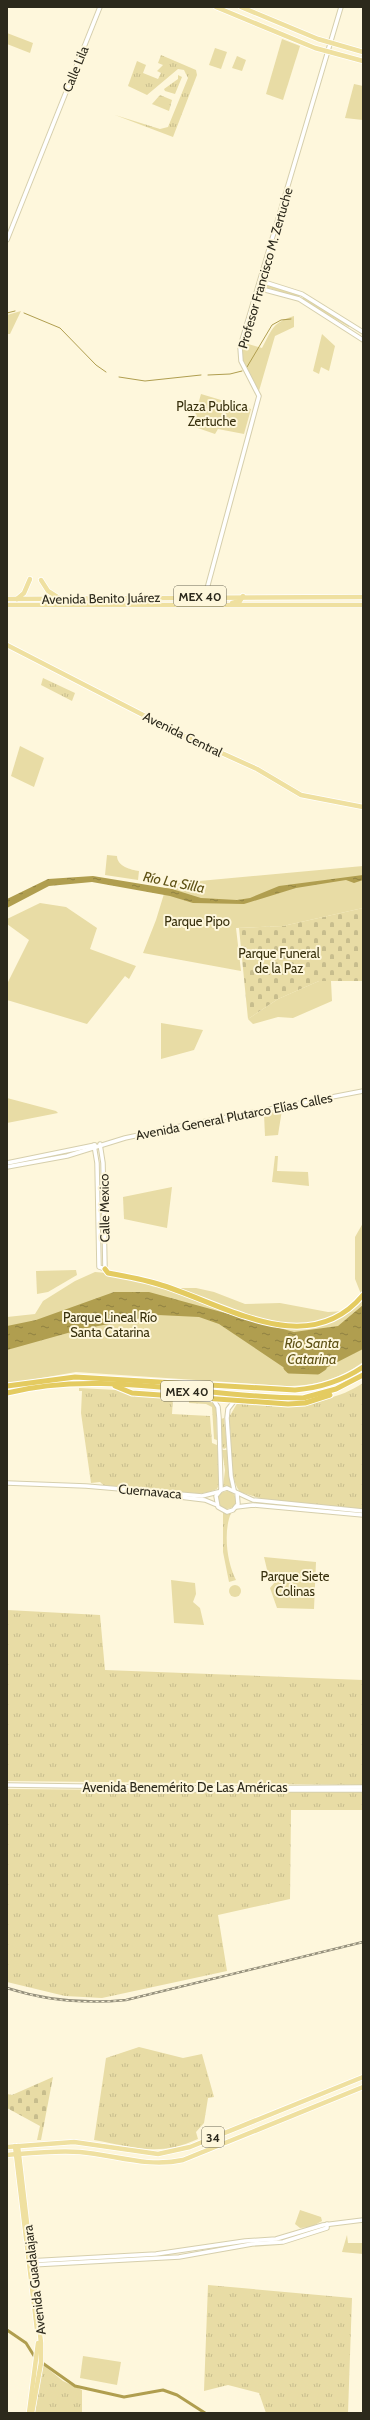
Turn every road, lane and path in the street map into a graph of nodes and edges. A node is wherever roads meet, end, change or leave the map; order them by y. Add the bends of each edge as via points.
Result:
1 (100, 7) edge
2 (216, 7) edge
3 (241, 7) edge
4 (341, 7) edge
5 (330, 43) junction
6 (328, 52) junction
7 (363, 52) edge
8 (363, 62) edge
9 (7, 240) edge
10 (261, 281) junction
11 (258, 288) junction
12 (363, 332) edge
13 (363, 340) edge
14 (30, 579) dead end
15 (41, 580) dead end
16 (205, 596) junction
17 (243, 596) junction
18 (361, 597) edge
19 (7, 599) edge
20 (17, 599) junction
21 (60, 599) junction
22 (35, 600) junction
23 (7, 604) edge
24 (180, 604) junction
25 (69, 605) junction
26 (214, 605) junction
27 (222, 605) junction
28 (324, 605) junction
29 (363, 605) edge
30 (7, 645) edge
31 (363, 807) edge
32 (363, 1090) edge
33 (100, 1145) junction
34 (95, 1147) junction
35 (7, 1163) edge
36 (7, 1167) edge
37 (102, 1268) junction
38 (363, 1295) edge
39 (363, 1367) edge
40 (363, 1375) edge
41 (112, 1384) junction
42 (7, 1386) edge
43 (336, 1389) junction
44 (7, 1393) edge
45 (213, 1398) junction
46 (235, 1400) junction
47 (219, 1418) junction
48 (228, 1418) junction
49 (221, 1447) junction
50 (230, 1447) junction
51 (7, 1483) edge
52 (82, 1486) junction
53 (219, 1491) junction
54 (235, 1492) junction
55 (216, 1505) junction
56 (236, 1507) junction
57 (363, 1511) edge
58 (363, 1515) edge
59 (7, 1786) edge
60 (363, 1787) edge
61 (363, 1790) edge
62 (363, 2077) edge
63 (363, 2087) edge
64 (16, 2146) junction
65 (7, 2147) edge
66 (17, 2155) junction
67 (7, 2156) edge
68 (363, 2220) edge
69 (327, 2226) junction
70 (252, 2243) junction
71 (30, 2263) junction
72 (39, 2362) junction
73 (29, 2413) edge
74 (32, 2413) edge

1 - 9 street, Calle Lila
2 - 6 main road
3 - 5 main road
4 - 5 street, Profesor Francisco M. Zertuche
5 - 6 street, Profesor Francisco M. Zertuche
5 - 7 main road
6 - 8 main road
6 - 10 street, Profesor Francisco M. Zertuche
10 - 11 street, Profesor Francisco M. Zertuche
10 - 12 street via 302,294
11 - 13 street via 299,299
11 - 16 street, Profesor Francisco M. Zertuche via 239,352 259,396
14 - 20 main road via 24,593
15 - 21 main road via 48,591
16 - 17 main road, Avenida Benito Juárez / MEX 40
16 - 21 main road, Avenida Benito Juárez / MEX 40
16 - 24 main road via 198,601
16 - 26 main road
17 - 18 main road, Avenida Benito Juárez / MEX 40
17 - 27 main road via 239,602
18 - 28 main road via 329,600
19 - 20 main road, Avenida Benito Juárez / MEX 40
20 - 22 main road, Avenida Benito Juárez / MEX 40
21 - 22 main road, Avenida Benito Juárez / MEX 40
22 - 23 main road
22 - 25 main road
23 - 25 main road, Avenida Benito Juárez / MEX 40
24 - 25 main road, Avenida Benito Juárez / MEX 40
24 - 26 main road, Avenida Benito Juárez / MEX 40
26 - 27 main road, Avenida Benito Juárez / MEX 40
27 - 28 main road, Avenida Benito Juárez / MEX 40
28 - 29 main road, Avenida Benito Juárez / MEX 40
30 - 31 main road, Avenida Central via 177,732 260,770 301,795
32 - 33 street, Avenida General Plutarco Elías Calles via 181,1126
33 - 34 street, Avenida General Plutarco Elías Calles
33 - 37 street, Calle Mexico
34 - 35 street, Avenida General Plutarco Elías Calles
34 - 36 street, Avenida General Plutarco Elías Calles via 64,1157
34 - 37 street, Calle Mexico via 98,1163
37 - 38 highway via 108,1273 159,1284 241,1315 282,1325 305,1326 325,1322 354,1305
39 - 42 highway, MEX 40 via 329,1384 295,1390 75,1377
40 - 43 highway, MEX 40
41 - 43 highway, MEX 40 via 293,1398 313,1397
41 - 44 highway, MEX 40 via 61,1383
41 - 45 highway via 132,1392
43 - 46 highway via 329,1395 305,1403
45 - 46 highway
45 - 47 street via 218,1407
46 - 48 street via 228,1409
47 - 48 street
47 - 49 street
48 - 50 street
49 - 50 street via 224,1450
49 - 53 street
50 - 54 street via 231,1476
51 - 52 street, Cuernavaca
52 - 53 street, Cuernavaca via 202,1496
52 - 55 street, Cuernavaca via 198,1499
53 - 54 street via 227,1488
53 - 55 street
54 - 56 street via 239,1500
54 - 57 street via 257,1501
55 - 56 street via 227,1512
56 - 58 street via 253,1504
59 - 60 street, Avenida Benemérito De Las Américas
59 - 61 street, Avenida Benemérito De Las Américas
62 - 64 main road, 34 via 168,2154 74,2142
63 - 66 main road, 34 via 183,2160 147,2163 80,2152
64 - 65 main road, 34
64 - 66 main road, Avenida Guadalajara
66 - 67 main road, 34
66 - 71 main road, Avenida Guadalajara
68 - 69 street
69 - 70 street via 323,2224 282,2238
69 - 70 street via 322,2230 283,2242
70 - 71 street via 156,2254
71 - 72 main road, Avenida Guadalajara
72 - 73 main road, Avenida Guadalajara
72 - 74 main road, Avenida Guadalajara

